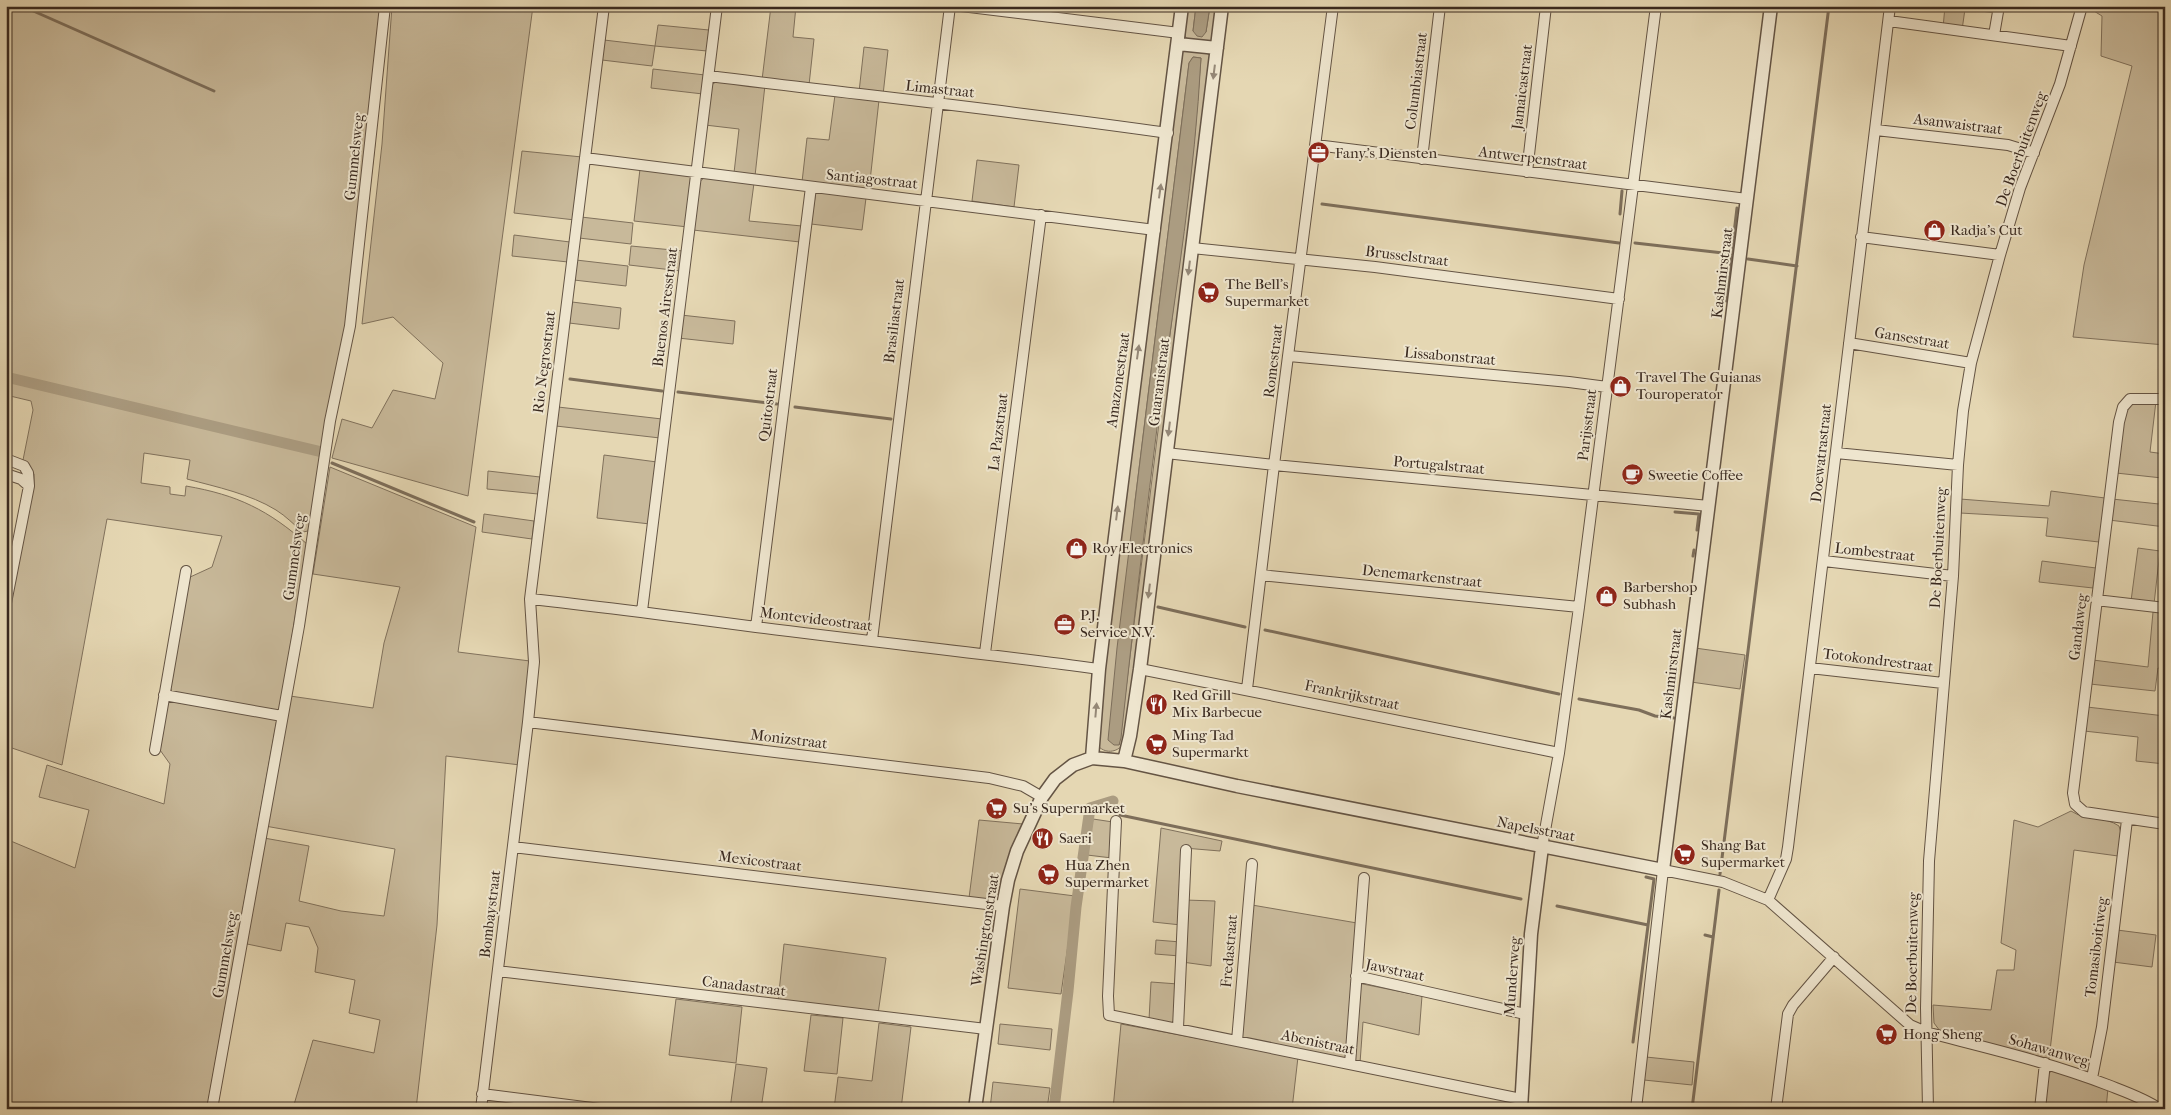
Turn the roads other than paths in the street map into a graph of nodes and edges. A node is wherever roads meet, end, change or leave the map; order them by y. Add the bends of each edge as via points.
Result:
1 (385, 6) edge
2 (604, 6) edge
3 (717, 6) edge
4 (950, 6) edge
5 (961, 6) edge
6 (1182, 6) edge
7 (1222, 6) edge
8 (1333, 6) edge
9 (1440, 6) edge
10 (1546, 6) edge
11 (1656, 6) edge
12 (1771, 6) edge
13 (1890, 6) edge
14 (1999, 6) edge
15 (2082, 6) edge
16 (1889, 21) junction
17 (1994, 35) junction
18 (1178, 38) junction
19 (2071, 46) junction
20 (1216, 48) junction
21 (709, 76) junction
22 (937, 104) junction
23 (1876, 130) junction
24 (1168, 133) junction
25 (1316, 145) junction
26 (2034, 153) junction
27 (585, 158) junction
28 (1422, 160) junction
29 (1527, 172) junction
30 (697, 173) junction
31 (1633, 185) junction
32 (811, 187) junction
33 (924, 199) junction
34 (1747, 199) junction
35 (1040, 215) junction
36 (1155, 230) junction
37 (1861, 237) junction
38 (1192, 248) junction
39 (2000, 255) junction
40 (1300, 259) junction
41 (1619, 299) junction
42 (1849, 343) junction
43 (1289, 356) junction
44 (1971, 363) junction
45 (1607, 387) junction
46 (2165, 399) edge
47 (1166, 453) junction
48 (1836, 453) junction
49 (6, 460) edge
50 (1274, 465) junction
51 (1958, 466) junction
52 (6, 474) edge
53 (29, 486) junction
54 (1594, 494) junction
55 (1710, 506) junction
56 (1824, 561) junction
57 (186, 571) dead end
58 (1261, 575) junction
59 (1953, 576) junction
60 (530, 599) junction
61 (2096, 600) junction
62 (6, 603) edge
63 (1579, 607) junction
64 (2165, 608) edge
65 (642, 611) junction
66 (756, 627) junction
67 (872, 640) junction
68 (985, 653) junction
69 (1810, 668) junction
70 (1099, 669) junction
71 (1140, 669) junction
72 (1943, 683) junction
73 (1247, 689) junction
74 (164, 696) junction
75 (282, 716) junction
76 (528, 722) junction
77 (155, 750) dead end
78 (1559, 753) junction
79 (1092, 758) junction
80 (1124, 761) junction
81 (1042, 797) junction
82 (2127, 820) junction
83 (1116, 821) dead end
84 (2165, 824) edge
85 (513, 847) junction
86 (1542, 847) junction
87 (1186, 850) dead end
88 (1252, 864) dead end
89 (1663, 870) junction
90 (1364, 878) dead end
91 (1768, 900) junction
92 (1003, 906) junction
93 (1834, 957) junction
94 (498, 971) junction
95 (1356, 976) junction
96 (1525, 1014) junction
97 (1178, 1028) junction
98 (986, 1029) junction
99 (1926, 1032) junction
100 (1237, 1040) junction
101 (2045, 1063) junction
102 (1350, 1064) junction
103 (2092, 1078) junction
104 (482, 1094) junction
105 (1521, 1104) edge
106 (212, 1109) edge
107 (481, 1109) edge
108 (600, 1109) edge
109 (975, 1109) edge
110 (1636, 1109) edge
111 (1776, 1109) edge
112 (1928, 1109) edge
113 (2040, 1109) edge
114 (2160, 1109) edge

1 - 75 street, Gummelsweg via 350,326 327,438
2 - 27 street, Rio Negrostraat
3 - 21 street, Buenos Airesstraat
4 - 22 street, Brasiliastraat
5 - 18 street
6 - 18 street, Amazonestraat
7 - 20 street, Guaranistraat
8 - 25 street, Romestraat
9 - 28 street, Columbiastraat
10 - 29 street, Jamaicastraat
11 - 31 street, Parijsstraat
12 - 34 street, Kashmirstraat
13 - 16 street, Doewatrastraat
14 - 17 street
15 - 19 street, De Boerbuitenweg
16 - 17 street
16 - 23 street, Doewatrastraat
17 - 19 street
18 - 20 street
18 - 24 street, Amazonestraat
19 - 26 street, De Boerbuitenweg
20 -> 38 street, Guaranistraat
21 - 22 street, Limastraat
21 - 30 street, Buenos Airesstraat
22 - 24 street, Limastraat
22 - 33 street, Brasiliastraat
23 - 26 street, Asanwaistraat via 2008,145
23 - 37 street, Doewatrastraat
36 -> 24 street, Amazonestraat
25 - 28 street, Antwerpenstraat
25 - 40 street, Romestraat
26 - 39 street, De Boerbuitenweg
27 - 30 street, Santiagostraat
27 - 60 street, Rio Negrostraat
28 - 29 street, Antwerpenstraat
29 - 31 street, Antwerpenstraat
30 - 32 street, Santiagostraat
30 - 65 street, Buenos Airesstraat
31 - 34 street, Antwerpenstraat
31 - 41 street, Parijsstraat
32 - 33 street, Santiagostraat
32 - 66 street, Quitostraat
33 - 35 street, Santiagostraat
33 - 67 street, Brasiliastraat
34 - 55 street, Kashmirstraat
35 - 36 street, Santiagostraat
35 - 68 street, La Pazstraat
70 -> 36 street, Amazonestraat
37 - 39 street
37 - 42 street, Doewatrastraat
38 - 40 street, Brusselstraat
38 -> 47 street, Guaranistraat
39 - 44 street, De Boerbuitenweg
40 - 41 street, Brusselstraat
40 - 43 street, Romestraat
41 - 45 street, Parijsstraat
42 - 44 street, Gansestraat
42 - 48 street, Doewatrastraat
43 - 45 street, Lissabonstraat
43 - 50 street, Romestraat
44 - 51 street, De Boerbuitenweg
45 - 54 street, Parijsstraat
46 - 61 street, Gandaweg via 2130,399 2123,407
47 - 50 street, Portugalstraat
47 -> 71 street, Guaranistraat
48 - 51 street
48 - 56 street, Doewatrastraat
49 - 53 street via 24,466
50 - 54 street, Portugalstraat
50 - 58 street, Romestraat
51 - 59 street, De Boerbuitenweg
52 - 53 street via 21,479
53 - 62 street
54 - 55 street, Portugalstraat
54 - 63 street, Parijsstraat
55 - 89 street, Kashmirstraat
56 - 59 street, Lombestraat
56 - 69 street, Doewatrastraat
57 - 74 street
58 - 63 street, Denemarkenstraat
58 - 73 street, Romestraat
59 - 72 street, De Boerbuitenweg
60 - 65 street, Montevideostraat
60 - 76 street, Rio Negrostraat via 534,662
61 - 64 street
61 - 82 street, Gandaweg via 2073,793 2075,804 2084,812
63 - 78 street, Parijsstraat
65 - 66 street, Montevideostraat
66 - 67 street, Montevideostraat
67 - 68 street, Montevideostraat
68 - 70 street, Montevideostraat
69 - 72 street, Totokondrestraat
69 - 91 street, Doewatrastraat via 1788,848
79 -> 70 street, Amazonestraat
71 - 73 street, Frankrijkstraat
71 - 80 street, Guaranistraat
72 - 99 street, De Boerbuitenweg via 1929,862
73 - 78 street, Frankrijkstraat
74 - 75 street
74 - 77 street
75 - 106 street, Gummelsweg
76 - 81 street, Monizstraat via 989,778 1023,786
76 - 85 street, Bombaystraat
78 - 86 street, Parijsstraat
79 - 80 street, Napelsstraat
79 - 81 street, Washingtonstraat via 1067,769
80 - 86 street, Napelsstraat
81 - 92 street, Washingtonstraat via 1017,851
82 - 84 street, Gandaweg
82 - 103 street, Tomasiboitiweg via 2102,1026
83 - 97 street, Abenistraat via 1109,1015
85 - 92 street, Mexicostraat
85 - 94 street, Bombaystraat
86 - 89 street, Napelsstraat
86 - 96 street, Munderweg via 1530,934
87 - 97 street
88 - 100 street, Fredastraat
89 - 91 street, Napelsstraat via 1722,882
89 - 110 street, Kashmirstraat
90 - 95 street, Jawstraat
91 - 93 street, Napelsstraat
92 - 98 street, Washingtonstraat
93 - 99 street, Napelsstraat via 1910,1025
93 - 111 street via 1788,1014
94 - 98 street, Canadastraat
94 - 104 street, Bombaystraat
95 - 96 street, Jawstraat
95 - 102 street
96 - 105 street, Munderweg
97 - 100 street, Abenistraat
98 - 109 street, Washingtonstraat
99 - 101 street, Sohawanweg
99 - 112 street, De Boerbuitenweg
100 - 102 street, Abenistraat
101 - 103 street, Sohawanweg
101 - 113 street
102 - 105 street, Abenistraat
103 - 114 street, Sohawanweg
104 - 107 street, Bombaystraat
104 - 108 street

